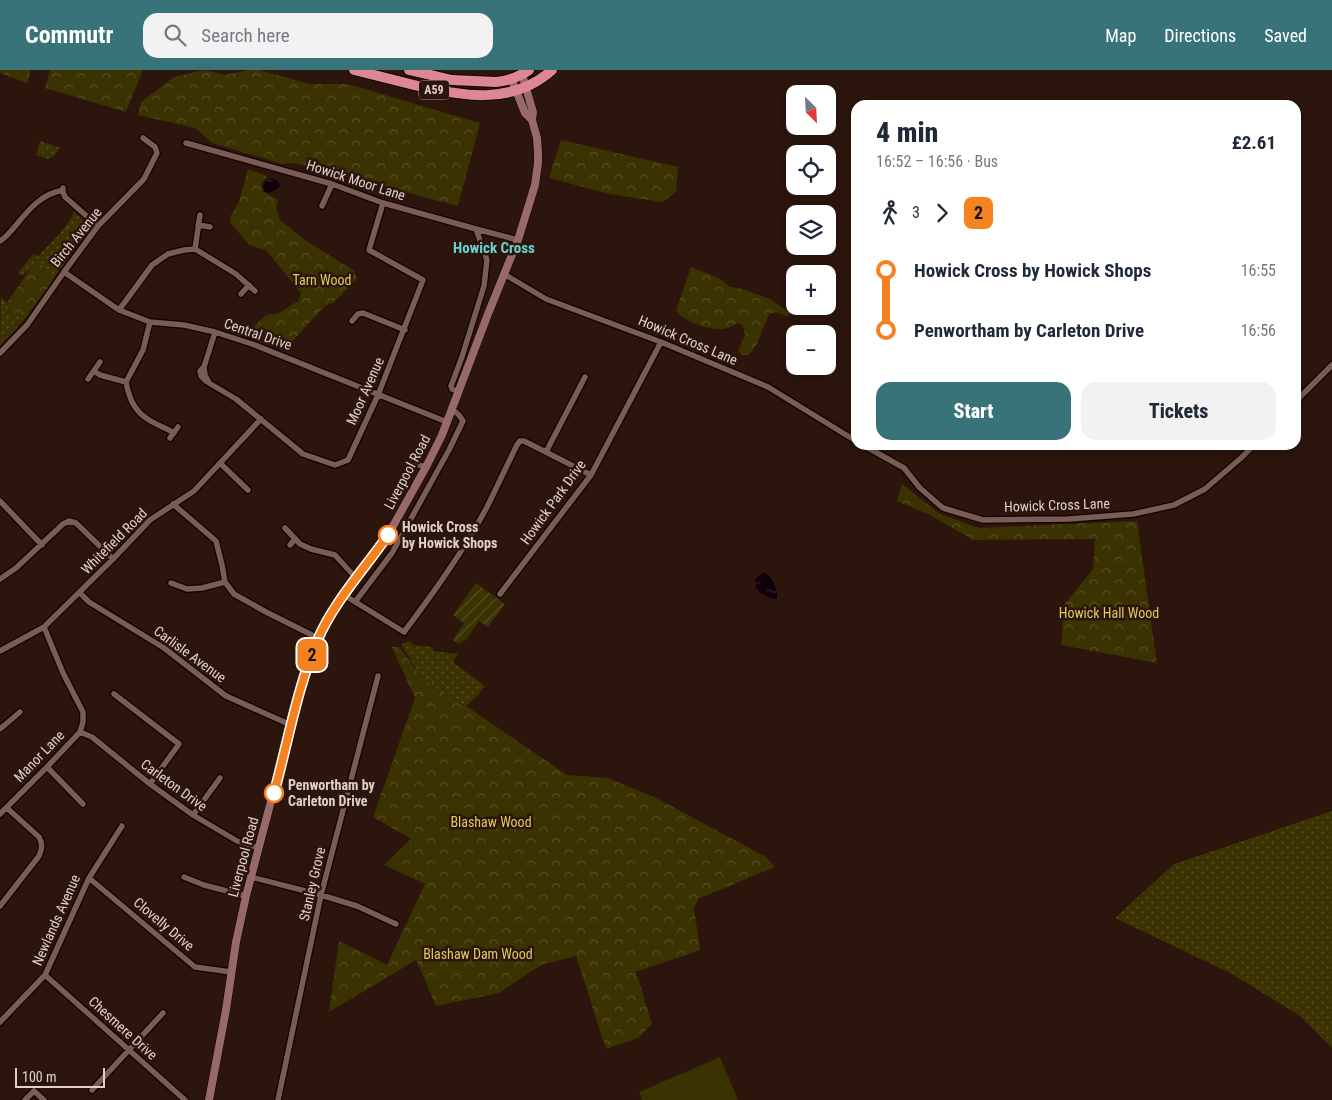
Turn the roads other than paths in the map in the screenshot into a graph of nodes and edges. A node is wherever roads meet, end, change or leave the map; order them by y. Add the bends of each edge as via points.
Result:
1 (354, 70) edge
2 (409, 70) edge
3 (552, 70) edge
4 (526, 72) edge
5 (511, 78) junction
6 (526, 87) junction
7 (516, 91) junction
8 (532, 120) junction
9 (143, 138) dead end
10 (186, 143) dead end
11 (332, 184) junction
12 (383, 203) junction
13 (322, 206) dead end
14 (200, 215) dead end
15 (198, 225) junction
16 (98, 226) junction
17 (210, 228) dead end
18 (476, 229) junction
19 (518, 240) junction
20 (0, 241) edge
21 (196, 250) junction
22 (64, 272) junction
23 (504, 274) junction
24 (249, 285) junction
25 (255, 291) dead end
26 (241, 294) dead end
27 (119, 310) junction
28 (150, 322) junction
29 (352, 322) dead end
30 (404, 330) junction
31 (215, 332) junction
32 (661, 342) junction
33 (0, 353) edge
34 (100, 362) dead end
35 (1332, 365) edge
36 (94, 370) junction
37 (585, 377) dead end
38 (88, 379) dead end
39 (126, 382) junction
40 (458, 392) junction
41 (378, 395) junction
42 (1301, 396) edge
43 (452, 409) junction
44 (261, 419) junction
45 (447, 422) junction
46 (170, 438) dead end
47 (851, 438) edge
48 (872, 450) edge
49 (1249, 450) edge
50 (546, 452) junction
51 (221, 464) junction
52 (426, 467) junction
53 (591, 475) junction
54 (248, 490) dead end
55 (396, 497) dead end
56 (0, 501) edge
57 (173, 504) junction
58 (285, 528) dead end
59 (295, 539) junction
60 (42, 545) junction
61 (290, 545) dead end
62 (113, 560) junction
63 (356, 578) junction
64 (0, 579) edge
65 (225, 582) junction
66 (171, 583) dead end
67 (80, 593) junction
68 (500, 594) dead end
69 (344, 595) junction
70 (354, 602) junction
71 (44, 627) junction
72 (318, 638) junction
73 (0, 651) edge
74 (378, 676) dead end
75 (114, 694) dead end
76 (20, 712) dead end
77 (291, 725) junction
78 (0, 729) edge
79 (80, 732) junction
80 (47, 767) junction
81 (220, 778) dead end
82 (150, 784) junction
83 (83, 804) dead end
84 (6, 808) junction
85 (0, 814) edge
86 (193, 815) junction
87 (122, 826) dead end
88 (259, 848) junction
89 (184, 877) dead end
90 (89, 878) junction
91 (252, 878) junction
92 (321, 895) junction
93 (246, 896) junction
94 (0, 906) edge
95 (396, 924) dead end
96 (231, 972) junction
97 (45, 975) junction
98 (163, 1013) dead end
99 (3, 1015) edge
100 (0, 1022) edge
101 (129, 1050) junction
102 (92, 1090) dead end
103 (26, 1100) edge
104 (44, 1100) edge
105 (185, 1100) edge
106 (209, 1100) edge
107 (278, 1100) edge

1 - 7 highway, A59 via 447,93 482,96
2 - 5 highway, A59 via 452,80 502,82
3 - 6 highway, A59
4 - 5 highway, Liverpool Road / A59
4 - 6 street, Liverpool Road
5 - 7 street, Liverpool Road
6 - 7 highway, A59
6 - 8 street, Liverpool Road
7 - 8 street, Liverpool Road via 525,113
8 - 19 street, Liverpool Road via 537,138 537,173
9 - 16 street, Birch Avenue via 155,147 157,153 144,179
10 - 11 street, Howick Moor Lane
11 - 12 street, Howick Moor Lane
11 - 13 street
12 - 18 street, Howick Moor Lane
12 - 30 street, Moor Avenue via 369,250 423,280
14 - 15 street
15 - 17 street
15 - 21 street
16 - 20 street via 65,197 63,188 30,208
16 - 22 street, Birch Avenue
18 - 19 street, Howick Moor Lane
18 - 40 street, Liverpool Road via 487,260 484,286 451,386
19 - 23 street, Liverpool Road
21 - 24 street
21 - 27 street via 168,254 152,265
22 - 27 street, Central Drive
22 - 33 street, Birch Avenue via 27,325
23 - 32 street, Howick Cross Lane via 546,299
23 - 40 street, Liverpool Road
24 - 25 street
24 - 26 street
27 - 28 street, Central Drive
28 - 31 street, Central Drive
28 - 39 street via 143,350
29 - 30 street via 363,313
30 - 41 street, Moor Avenue
31 - 41 street, Central Drive via 274,352
31 - 44 street, Moor Avenue via 201,376
32 - 47 street, Howick Cross Lane via 768,387
32 - 53 street, Howick Park Drive
34 - 36 street
35 - 42 street
36 - 38 street
36 - 39 street via 100,375
37 - 50 street
39 - 46 street via 134,407 148,420 176,430
40 - 43 street, Liverpool Road
41 - 44 street, Moor Avenue via 348,460 335,465 304,454
41 - 45 street, Central Drive
43 - 45 street, Liverpool Road
43 - 70 street via 463,421 449,450 392,553
44 - 51 street, Whitefield Road
45 - 52 street, Liverpool Road
48 - 49 street, Howick Cross Lane via 904,468 920,488 943,508 983,520 1070,519 1133,514 1174,505 1205,489
50 - 53 street
50 - 70 street via 524,441 517,444 486,508 454,563 404,632
51 - 54 street
51 - 57 street, Whitefield Road via 194,490
52 - 55 street via 414,465
52 - 63 street, Liverpool Road via 388,535
53 - 68 street, Howick Park Drive
56 - 60 street
57 - 62 street, Whitefield Road via 150,520
57 - 65 street via 216,541
58 - 59 street
59 - 61 street
59 - 63 street via 311,549 335,555
60 - 62 street via 69,521 76,523
60 - 64 street
62 - 67 street, Whitefield Road
63 - 69 street, Liverpool Road
65 - 66 street via 186,589
65 - 72 street via 234,594
67 - 71 street, Whitefield Road
67 - 77 street, Carlisle Avenue via 89,602 164,648 226,696
69 - 70 street
69 - 72 street, Liverpool Road
71 - 73 street, Whitefield Road
71 - 79 street, Manor Lane via 84,712
72 - 77 street, Liverpool Road
74 - 92 street, Stanley Grove
75 - 82 street via 179,744
76 - 78 street
77 - 88 street, Liverpool Road
79 - 80 street, Manor Lane
79 - 82 street, Carleton Drive
80 - 83 street
80 - 84 street, Manor Lane
81 - 86 street
82 - 86 street, Carleton Drive
84 - 85 street, Manor Lane
84 - 94 street via 39,837 42,848
86 - 88 street, Carleton Drive via 237,841
87 - 90 street, Newlands Avenue
88 - 91 street, Liverpool Road
89 - 93 street via 204,886
90 - 96 street, Clovelly Drive via 195,967
90 - 97 street, Newlands Avenue
91 - 92 street
91 - 93 street, Liverpool Road
92 - 95 street via 357,906
92 - 107 street, Stanley Grove
93 - 96 street, Liverpool Road
96 - 106 street, Liverpool Road
97 - 99 street, Newlands Avenue
97 - 101 street, Chesmere Drive
98 - 101 street
99 - 100 street, Newlands Avenue
101 - 102 street
101 - 105 street, Chesmere Drive
103 - 104 street via 34,1091

